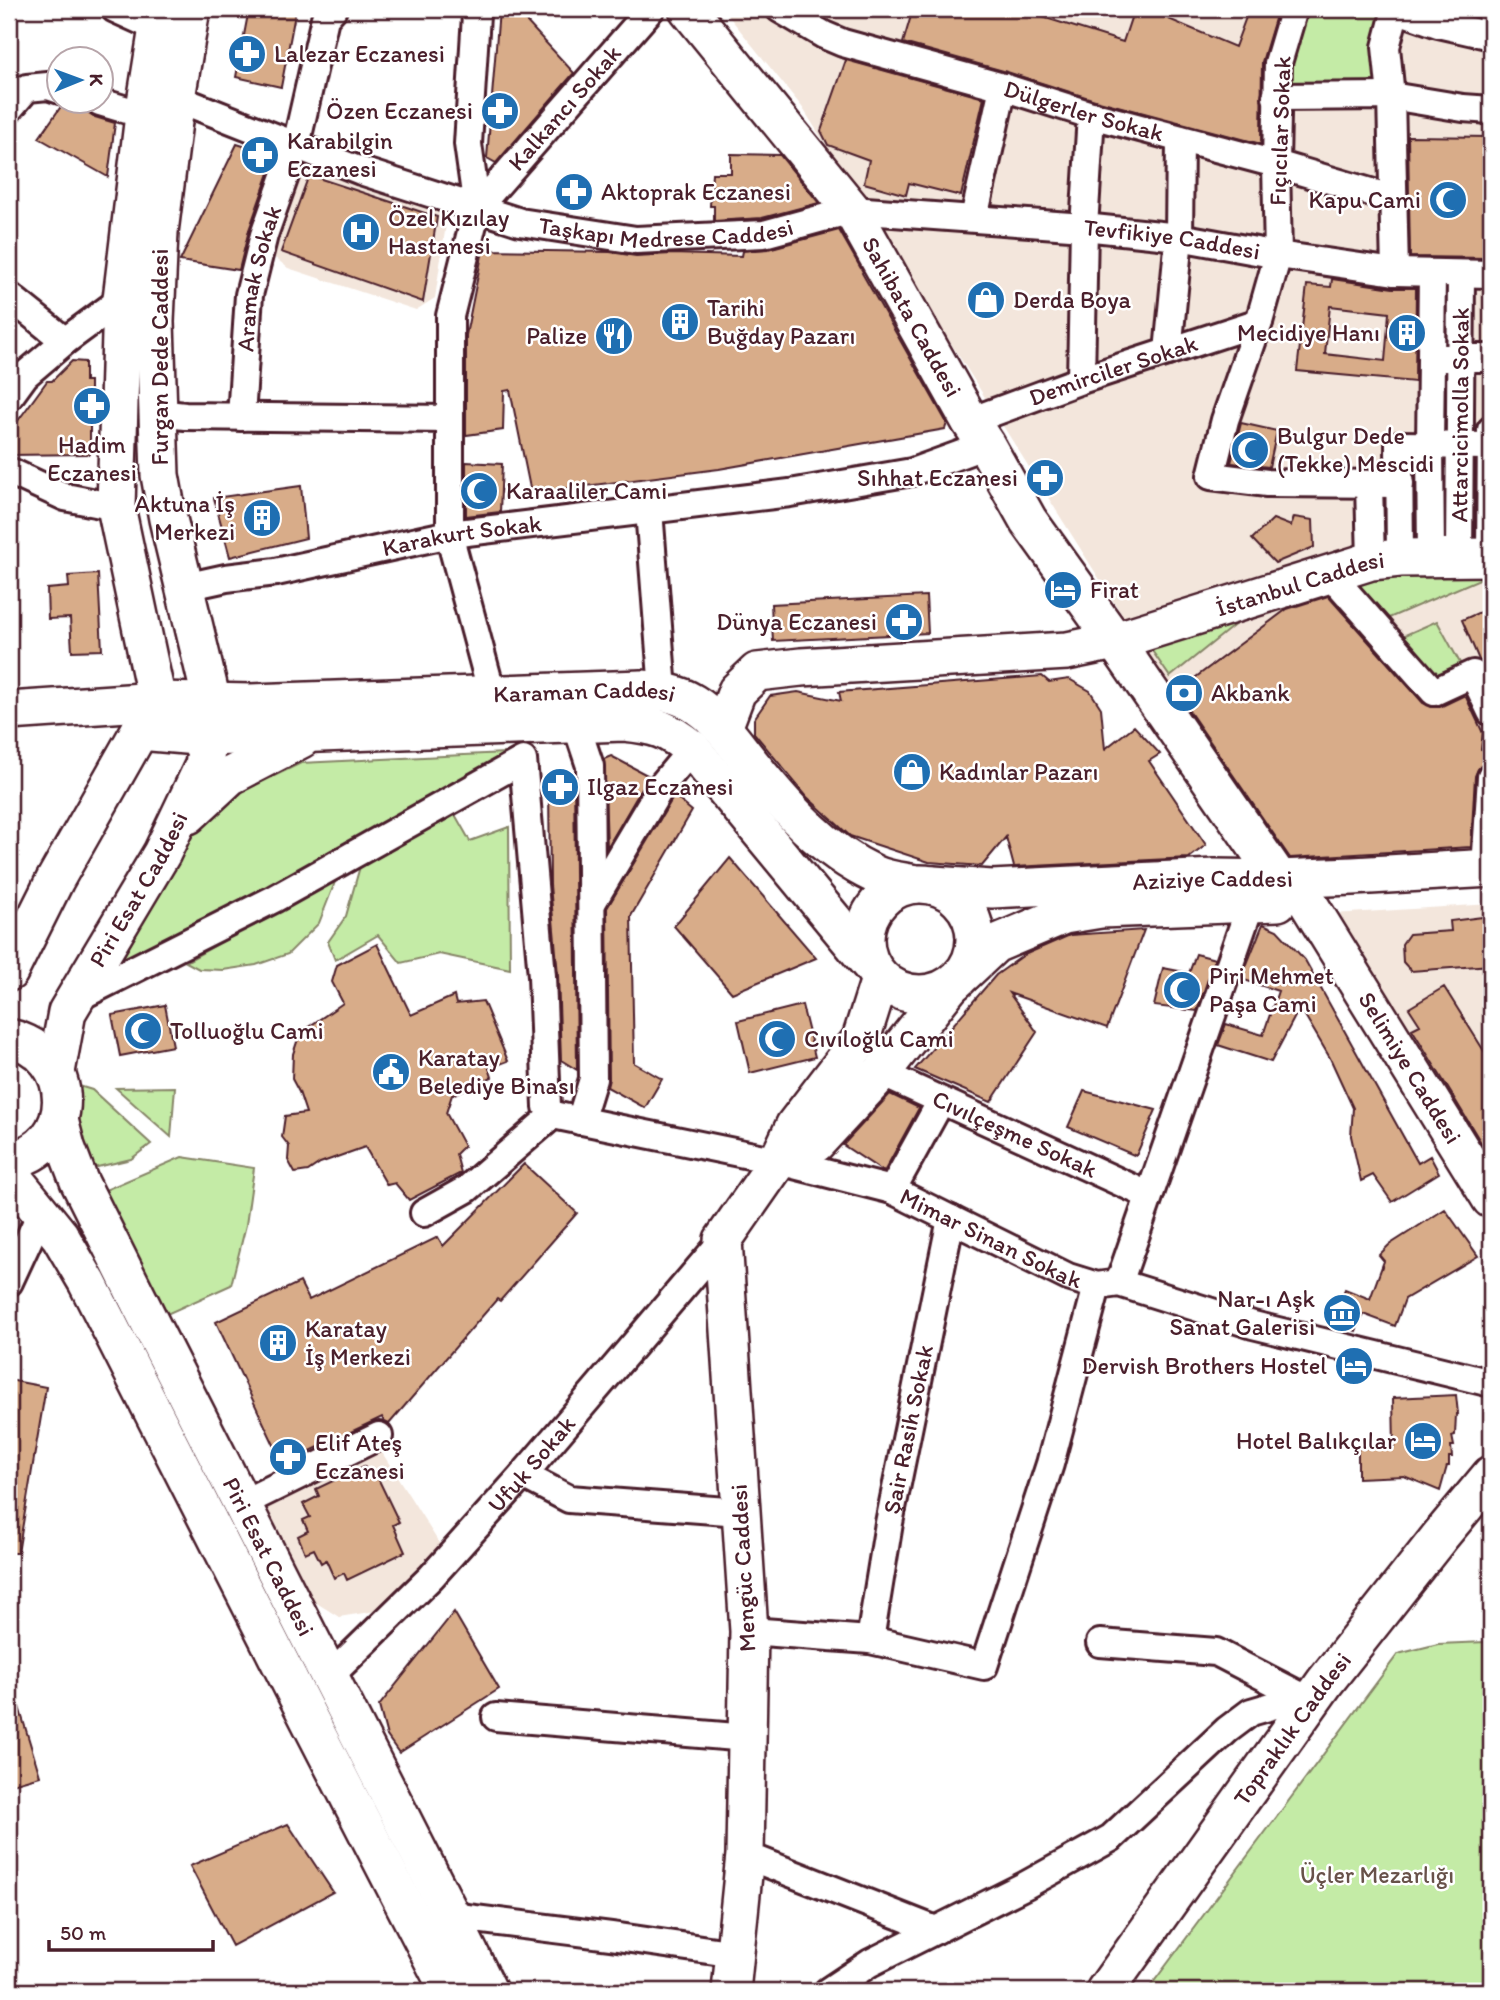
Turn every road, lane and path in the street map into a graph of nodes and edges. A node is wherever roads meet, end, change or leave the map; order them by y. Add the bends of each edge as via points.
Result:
1 (115, 9) edge
2 (191, 9) edge
3 (333, 9) edge
4 (478, 9) edge
5 (651, 9) edge
6 (688, 9) edge
7 (780, 9) edge
8 (1294, 9) edge
9 (1395, 9) edge
10 (159, 19) edge
11 (1491, 36) edge
12 (46, 86) edge
13 (1003, 86) junction
14 (1391, 96) junction
15 (1276, 97) junction
16 (116, 103) edge
17 (160, 107) junction
18 (9, 109) edge
19 (1491, 110) edge
20 (1091, 115) junction
21 (1180, 139) junction
22 (296, 145) junction
23 (1276, 164) junction
24 (1394, 199) junction
25 (477, 208) junction
26 (852, 210) junction
27 (974, 218) junction
28 (1084, 227) junction
29 (1179, 237) junction
30 (1278, 255) junction
31 (1395, 272) junction
32 (1432, 274) junction
33 (1461, 274) junction
34 (1491, 274) edge
35 (9, 296) edge
36 (122, 299) junction
37 (1259, 322) junction
38 (65, 341) junction
39 (1168, 352) junction
40 (1431, 358) junction
41 (1462, 358) junction
42 (1491, 358) edge
43 (1081, 380) junction
44 (9, 397) edge
45 (157, 413) junction
46 (241, 417) junction
47 (450, 419) junction
48 (1491, 428) edge
49 (978, 433) junction
50 (1430, 445) junction
51 (1461, 446) junction
52 (1491, 446) edge
53 (9, 471) edge
54 (1369, 484) junction
55 (1400, 484) junction
56 (116, 507) junction
57 (649, 510) junction
58 (450, 534) junction
59 (1441, 558) edge
60 (1330, 574) junction
61 (185, 587) junction
62 (1115, 641) junction
63 (663, 691) junction
64 (492, 694) junction
65 (9, 711) edge
66 (1491, 712) edge
67 (148, 716) junction
68 (210, 720) junction
69 (576, 724) junction
70 (723, 727) junction
71 (317, 733) junction
72 (692, 749) junction
73 (1491, 777) edge
74 (172, 831) junction
75 (1489, 876) edge
76 (1279, 879) junction
77 (924, 884) junction
78 (1307, 901) junction
79 (1251, 903) junction
80 (591, 904) junction
81 (875, 971) junction
82 (9, 972) edge
83 (957, 979) junction
84 (77, 998) junction
85 (9, 1038) edge
86 (56, 1072) junction
87 (881, 1073) junction
88 (941, 1101) junction
89 (553, 1115) junction
90 (59, 1119) junction
91 (580, 1121) junction
92 (9, 1160) edge
93 (778, 1161) junction
94 (9, 1173) edge
95 (892, 1190) junction
96 (1148, 1195) junction
97 (1491, 1199) edge
98 (41, 1213) junction
99 (424, 1213) dead end
100 (951, 1219) junction
101 (723, 1240) junction
102 (9, 1282) edge
103 (1108, 1285) junction
104 (1491, 1383) edge
105 (379, 1436) dead end
106 (523, 1475) junction
107 (1491, 1477) edge
108 (241, 1504) junction
109 (740, 1512) junction
110 (749, 1631) junction
111 (870, 1640) junction
112 (1100, 1643) dead end
113 (330, 1677) junction
114 (1314, 1690) junction
115 (496, 1717) dead end
116 (747, 1738) junction
117 (745, 1855) junction
118 (451, 1916) junction
119 (936, 1930) junction
120 (736, 1954) junction
121 (449, 1991) edge
122 (488, 1991) edge
123 (731, 1991) edge
124 (828, 1991) edge
125 (1105, 1991) edge

1 - 10 street
2 - 17 main road, Furgan Dede Caddesi
3 - 22 street, Aramak Sokak via 325,18
4 - 25 street via 468,144
5 - 25 street, Kalkancı Sokak
6 - 26 main road, Sahibata Caddesi
7 - 13 street, Dülgerler Sokak via 843,43
8 - 15 street, Fıçıcılar Sokak via 1278,63
9 - 11 street
9 - 14 street via 1386,47
10 - 17 main road, Furgan Dede Caddesi
12 - 18 street via 27,88
13 - 20 street, Dülgerler Sokak
13 - 27 street
14 - 15 street
14 - 19 street
14 - 24 street
15 - 23 street, Fıçıcılar Sokak
16 - 17 street, Taşkapı Medrese Caddesi
17 - 22 street, Taşkapı Medrese Caddesi
17 - 36 main road, Furgan Dede Caddesi
17 - 45 main road, Furgan Dede Caddesi
20 - 21 street, Dülgerler Sokak
20 - 28 street
21 - 23 street, Dülgerler Sokak
21 - 29 street
22 - 25 street, Taşkapı Medrese Caddesi
22 - 46 street, Aramak Sokak via 264,235 249,295
23 - 24 street, Dülgerler Sokak
23 - 30 street, Fıçıcılar Sokak
24 - 31 street
25 - 26 street, Taşkapı Medrese Caddesi via 520,222 636,240 764,234
25 - 47 street via 450,316
26 - 27 street, Tevfikiye Caddesi
26 - 49 main road, Sahibata Caddesi
27 - 28 street, Tevfikiye Caddesi
28 - 29 street, Tevfikiye Caddesi
28 - 43 street
29 - 30 street, Tevfikiye Caddesi
29 - 39 street
30 - 31 street, Tevfikiye Caddesi
30 - 37 street, Fıçıcılar Sokak
31 - 32 street, Tevfikiye Caddesi
32 - 33 street, Tevfikiye Caddesi
32 - 40 street
33 - 34 street, Tevfikiye Caddesi
33 - 41 street, Attarcicimolla Sokak
35 - 38 street
36 - 38 street
36 - 56 main road, Furgan Dede Caddesi
37 - 39 street, Demirciler Sokak
37 - 54 street, Fıçıcılar Sokak via 1211,476 1267,483
38 - 44 street via 25,375
39 - 43 street, Demirciler Sokak
40 - 41 street
40 - 50 street
41 - 42 street
41 - 51 street, Attarcicimolla Sokak
43 - 49 street, Demirciler Sokak
45 - 46 street
45 - 61 main road, Furgan Dede Caddesi via 160,475
46 - 47 street
47 - 58 street
48 - 52 street
49 - 57 street, Karakurt Sokak via 912,472
49 - 62 main road, Sahibata Caddesi via 1028,520
50 - 51 street
50 - 55 street via 1399,445
50 - 59 street
51 - 52 street
51 - 59 street, Attarcicimolla Sokak
52 - 59 street
53 - 56 street via 65,497
54 - 55 street
54 - 59 street
55 - 59 street
56 - 67 main road, Furgan Dede Caddesi
57 - 58 street, Karakurt Sokak
57 - 63 street
58 - 61 street, Karakurt Sokak
58 - 64 street
59 - 60 main road, İstanbul Caddesi
60 - 62 main road, İstanbul Caddesi
60 - 66 street via 1434,692 1474,674
61 - 68 main road, Furgan Dede Caddesi
62 - 70 main road via 1067,651 757,672 737,691
62 - 76 main road
63 - 64 main road, Karaman Caddesi
63 - 70 main road, Karaman Caddesi via 692,702
64 - 68 main road, Karaman Caddesi via 264,702
65 - 67 main road, Karaman Caddesi
67 - 68 main road, Karaman Caddesi
67 - 82 main road
68 - 71 main road, Karaman Caddesi
68 - 74 main road, Piri Esat Caddesi via 204,765
69 - 71 main road, Karaman Caddesi
69 - 72 main road, Karaman Caddesi via 648,724 671,732
69 - 80 street via 590,766
70 - 77 main road, Aziziye Caddesi via 773,791 818,837 875,874
71 - 74 main road via 230,776
72 - 80 street via 662,785
72 - 81 main road
73 - 75 street
74 - 84 main road, Piri Esat Caddesi
75 - 76 main road, Aziziye Caddesi
75 - 78 main road, Aziziye Caddesi
76 - 77 main road, Aziziye Caddesi via 992,888
77 - 81 main road via 898,888 872,911 864,946
77 - 83 main road via 949,892 972,919 973,956
78 - 79 main road, Aziziye Caddesi
78 - 97 main road, Selimiye Caddesi
79 - 83 main road, Aziziye Caddesi via 1101,909 1064,915 995,944
79 - 96 street
80 - 91 street via 593,1079
81 - 83 main road via 896,990 914,995 933,994
81 - 93 main road via 862,1039 795,1125
83 - 87 main road
84 - 86 main road, Piri Esat Caddesi via 67,1012
84 - 89 street via 274,899 523,760 542,976 547,1107
85 - 86 main road via 29,1044
86 - 90 main road, Piri Esat Caddesi via 61,1095
87 - 88 street, Cıvılçeşme Sokak
87 - 93 main road via 816,1143
88 - 95 street
88 - 96 street, Cıvılçeşme Sokak
89 - 91 street, Mimar Sinan Sokak
89 - 99 street via 467,1189
90 - 92 main road via 36,1150
90 - 108 main road, Piri Esat Caddesi via 79,1181
91 - 93 street, Mimar Sinan Sokak
93 - 95 street, Mimar Sinan Sokak
93 - 101 main road
94 - 98 main road, Piri Esat Caddesi
95 - 100 street, Mimar Sinan Sokak
96 - 103 street
98 - 102 street
98 - 121 main road, Piri Esat Caddesi via 87,1282
100 - 103 street, Mimar Sinan Sokak via 1068,1277
100 - 111 street, Şair Rasih Sokak
101 - 106 street, Ufuk Sokak
101 - 109 main road, Mengüc Caddesi
103 - 104 street, Mimar Sinan Sokak
103 - 111 street via 984,1666
105 - 108 street
106 - 109 street via 569,1499
106 - 113 street, Ufuk Sokak via 431,1577
107 - 114 main road, Topraklık Caddesi
108 - 113 main road, Piri Esat Caddesi
109 - 110 main road, Mengüc Caddesi
110 - 111 street
110 - 116 main road, Mengüc Caddesi
112 - 114 street via 1216,1651
113 - 118 main road, Piri Esat Caddesi
114 - 119 street via 1251,1712 1111,1838
114 - 125 main road, Topraklık Caddesi
115 - 116 street
116 - 117 main road, Mengüc Caddesi
117 - 119 street
117 - 120 main road, Mengüc Caddesi
118 - 120 street
118 - 122 main road, Piri Esat Caddesi
119 - 124 street via 870,1963
120 - 123 main road, Mengüc Caddesi

